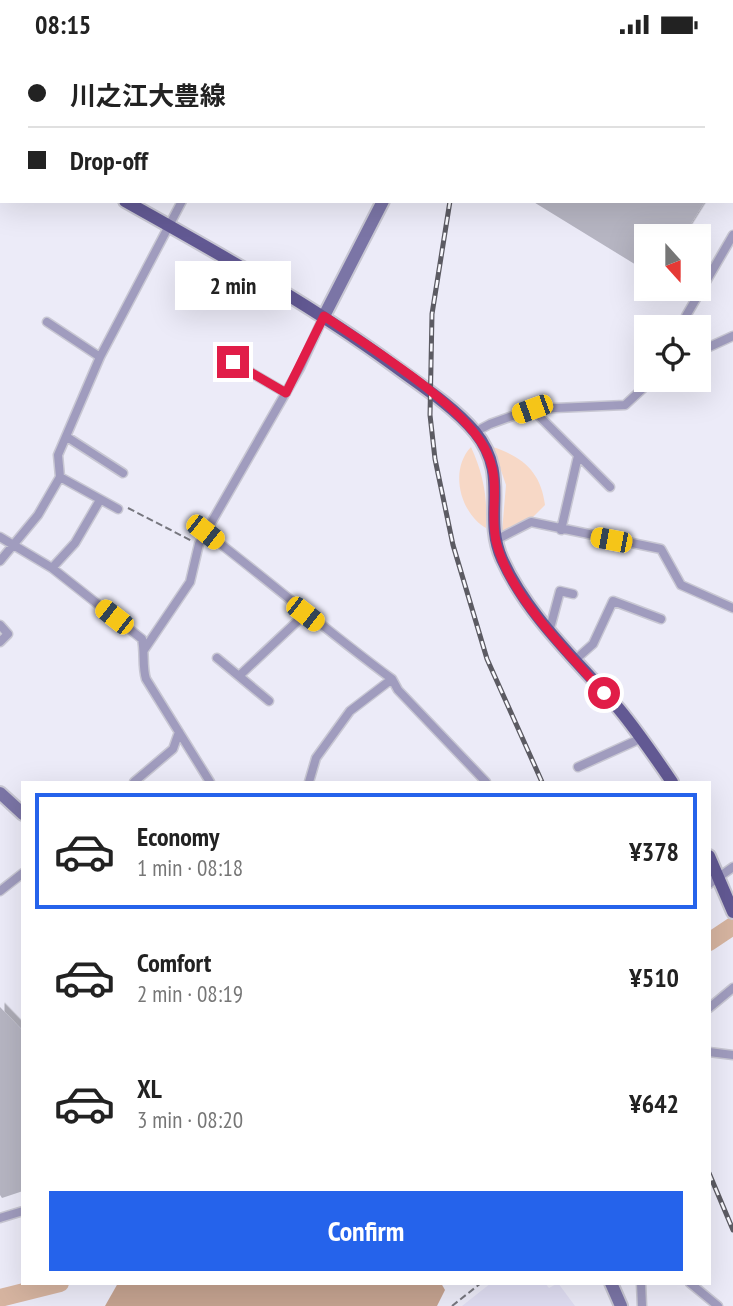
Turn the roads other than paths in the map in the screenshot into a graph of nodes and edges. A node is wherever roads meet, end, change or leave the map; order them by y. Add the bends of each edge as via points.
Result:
1 (129, 203) edge
2 (181, 203) edge
3 (382, 203) edge
4 (169, 226) junction
5 (733, 235) edge
6 (687, 315) edge
7 (324, 316) junction
8 (47, 322) dead end
9 (733, 336) edge
10 (711, 346) edge
11 (100, 357) junction
12 (233, 362) dead end
13 (639, 392) edge
14 (286, 393) junction
15 (532, 409) junction
16 (475, 432) junction
17 (67, 437) junction
18 (578, 456) junction
19 (123, 473) dead end
20 (60, 477) junction
21 (610, 487) dead end
22 (100, 500) junction
23 (118, 509) road end
24 (561, 530) junction
25 (205, 532) junction
26 (0, 537) edge
27 (496, 540) junction
28 (14, 545) junction
29 (0, 561) edge
30 (52, 568) junction
31 (573, 594) dead end
32 (733, 608) edge
33 (305, 614) junction
34 (662, 619) dead end
35 (0, 625) edge
36 (549, 632) junction
37 (0, 642) edge
38 (144, 650) junction
39 (217, 657) dead end
40 (575, 660) junction
41 (239, 676) junction
42 (392, 679) junction
43 (269, 701) dead end
44 (179, 732) junction
45 (642, 738) junction
46 (578, 767) dead end
47 (135, 781) edge
48 (208, 781) edge
49 (309, 781) edge
50 (485, 781) edge
51 (671, 781) edge
52 (0, 793) edge
53 (21, 812) edge
54 (733, 867) edge
55 (21, 875) edge
56 (714, 881) edge
57 (0, 891) edge
58 (733, 912) edge
59 (733, 989) edge
60 (711, 1006) edge
61 (711, 1052) edge
62 (733, 1055) edge
63 (21, 1212) edge
64 (0, 1218) edge
65 (612, 1285) edge
66 (642, 1285) edge
67 (692, 1285) edge
68 (621, 1306) edge
69 (642, 1306) edge
70 (718, 1306) edge

1 - 4 main road
2 - 4 street
3 - 7 main road
4 - 7 main road
4 - 11 street
5 - 6 street
7 - 14 street
7 - 16 main road via 431,393
8 - 11 street
9 - 10 street
11 - 17 street
12 - 14 street
13 - 15 street via 625,405
14 - 25 street
15 - 16 street
15 - 18 street
16 - 27 main road via 495,474
17 - 19 street
17 - 20 street via 58,455
18 - 21 street
18 - 24 street
20 - 22 street
20 - 28 street
22 - 23 street
22 - 30 street via 75,543
24 - 27 street via 531,522
24 - 32 street via 661,549 681,585
25 - 33 street
25 - 38 street via 190,582
26 - 28 street
27 - 36 main road via 509,573
28 - 29 street
28 - 30 street
30 - 38 street via 142,639
31 - 36 street via 560,591
33 - 41 street
33 - 42 street
34 - 40 street via 613,601 593,644
35 - 37 street via 8,634
36 - 40 main road
38 - 44 street via 146,679
39 - 41 street
40 - 45 main road
41 - 43 street
42 - 49 street via 350,711 316,758
42 - 50 street
44 - 47 street via 173,749
44 - 48 street
45 - 46 street
45 - 51 main road
52 - 53 main road
54 - 56 street
55 - 57 street
56 - 58 main road
59 - 60 street
61 - 62 street
63 - 64 street
65 - 68 main road
66 - 69 street
67 - 70 street

